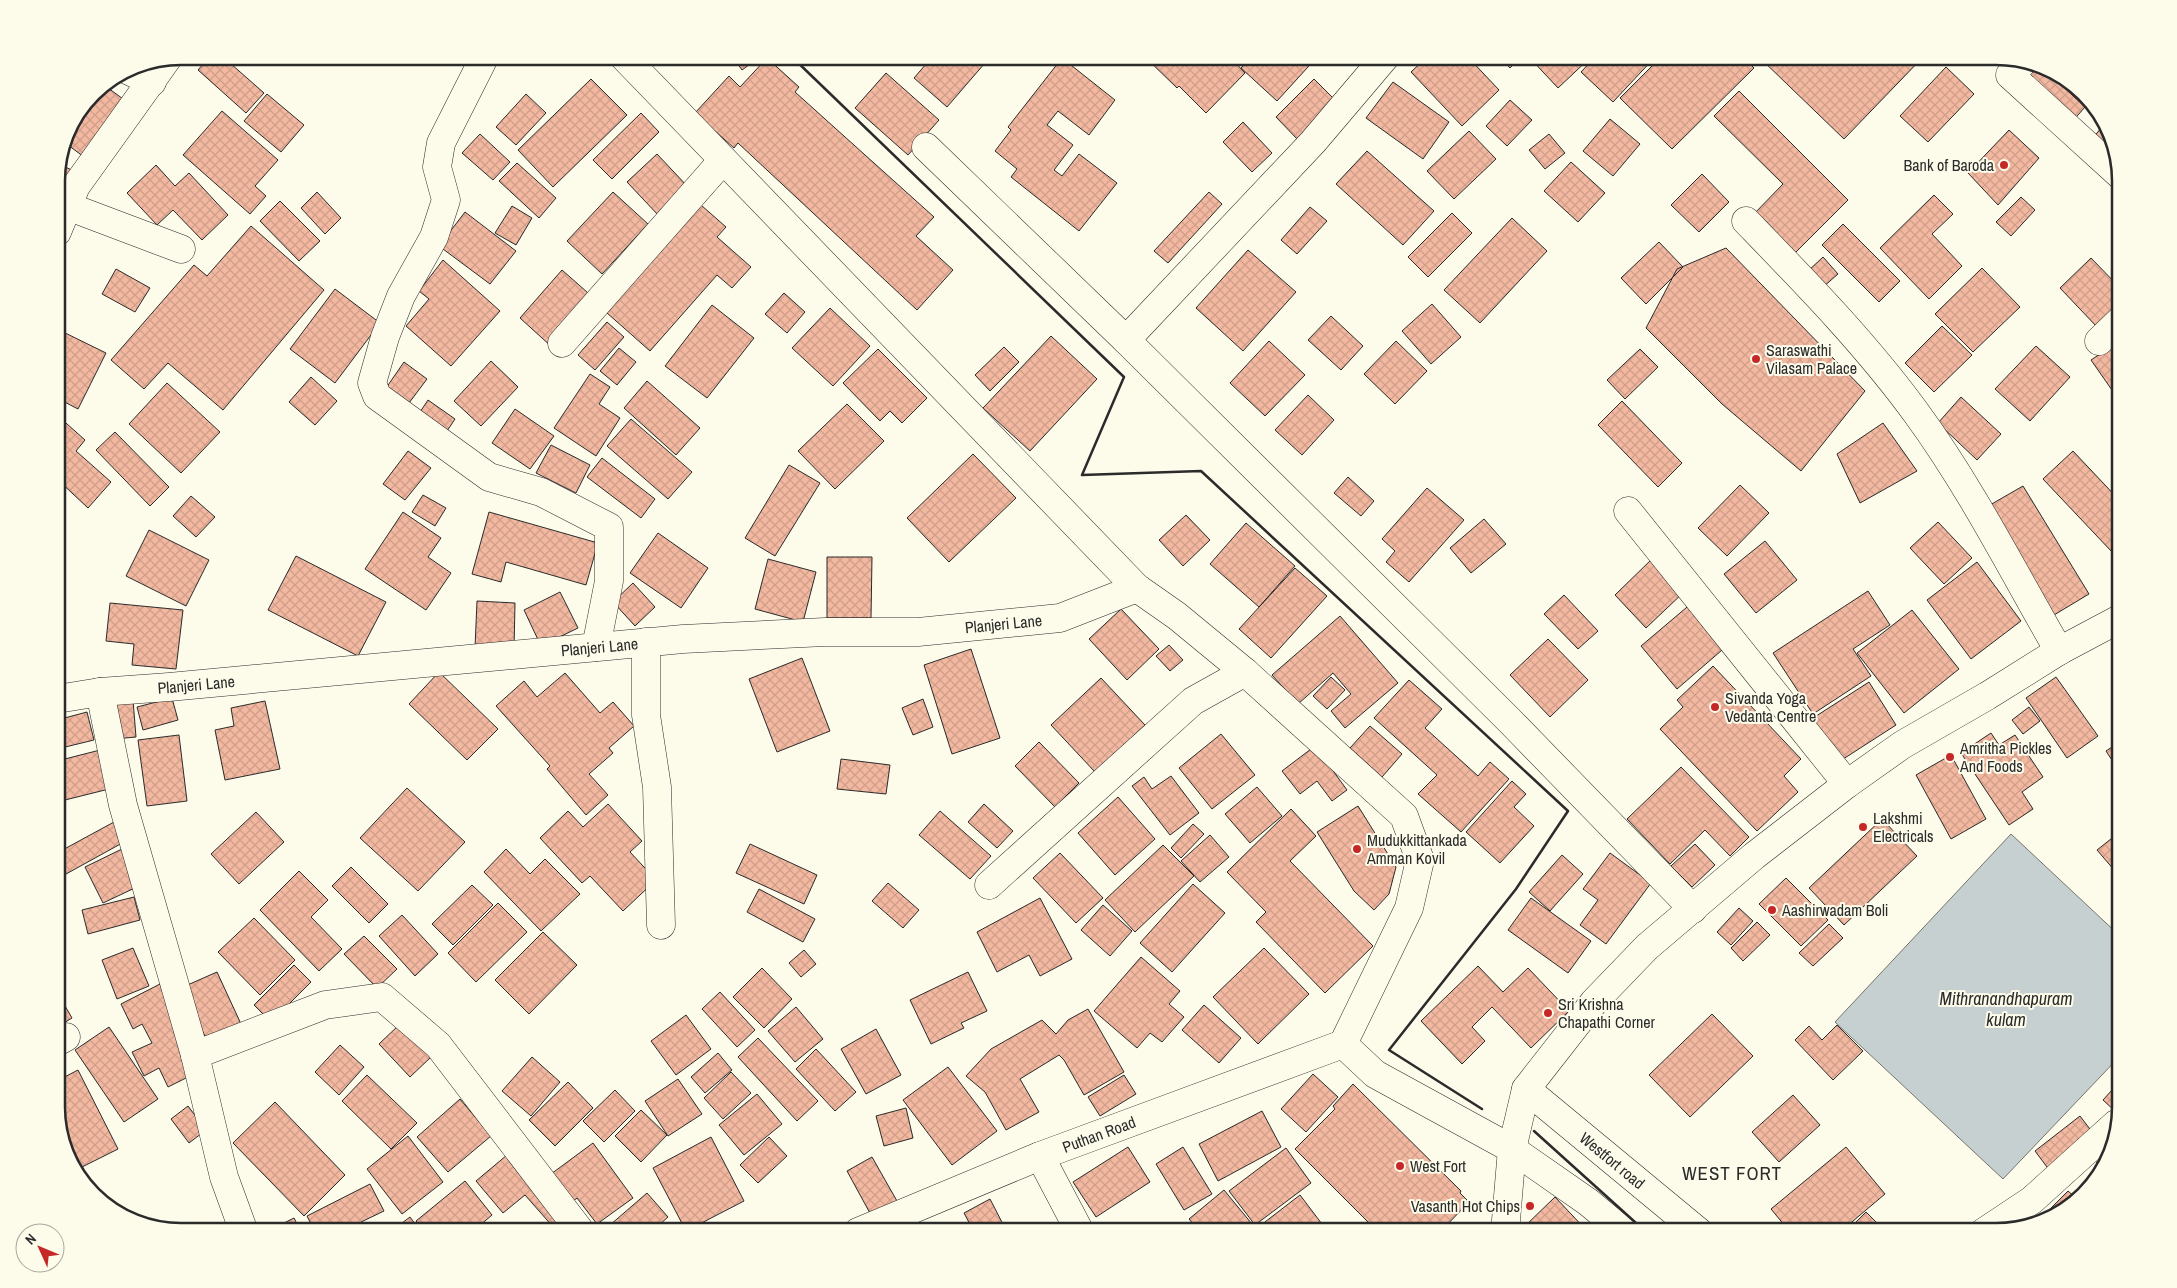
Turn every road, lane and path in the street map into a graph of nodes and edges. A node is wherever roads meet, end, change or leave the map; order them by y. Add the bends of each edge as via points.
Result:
1 (480, 65) edge
2 (632, 65) edge
3 (1378, 65) edge
4 (162, 66) edge
5 (2018, 67) edge
6 (135, 74) edge
7 (152, 82) junction
8 (926, 147) dead end
9 (723, 160) junction
10 (2111, 167) edge
11 (67, 206) junction
12 (65, 211) edge
13 (1746, 221) dead end
14 (181, 249) dead end
15 (2112, 328) edge
16 (1126, 340) junction
17 (2099, 341) dead end
18 (562, 343) dead end
19 (1628, 511) dead end
20 (1137, 588) junction
21 (2112, 623) edge
22 (646, 642) junction
23 (596, 647) junction
24 (2059, 651) junction
25 (1245, 672) junction
26 (100, 692) junction
27 (65, 698) edge
28 (1847, 784) junction
29 (989, 885) dead end
30 (1693, 909) junction
31 (661, 925) dead end
32 (1343, 1044) junction
33 (195, 1055) junction
34 (1526, 1089) junction
35 (2109, 1130) edge
36 (1512, 1149) junction
37 (1040, 1156) junction
38 (241, 1223) edge
39 (574, 1223) edge
40 (880, 1223) edge
41 (1075, 1223) edge
42 (1506, 1223) edge
43 (1613, 1223) edge
44 (1687, 1223) edge
45 (1998, 1223) edge

1 - 23 street via 441,143 437,167 446,200 434,237 401,296 372,383 377,396 489,477 541,492 609,527 609,582
2 - 9 street
3 - 16 street via 1313,142
4 - 7 street
5 - 10 street via 2010,75
6 - 7 street
7 - 11 street via 76,186
8 - 16 street
9 - 18 street
9 - 20 street
11 - 12 street
11 - 14 street
13 - 24 street via 1846,325 1916,413 1960,478
15 - 17 street
16 - 30 street via 1509,720
19 - 28 street
20 - 22 street, Planjeri Lane via 1060,618 918,632 825,632
20 - 25 street
21 - 24 street
22 - 23 street, Planjeri Lane
22 - 31 street via 646,715 657,787
23 - 26 street, Planjeri Lane
24 - 28 street via 1902,745
25 - 29 street via 1193,701
25 - 32 street via 1404,816 1420,860 1408,908
26 - 27 street, Planjeri Lane
26 - 33 street via 123,806
28 - 30 street via 1754,856
30 - 34 street via 1646,947 1594,1002
32 - 36 street via 1375,1074
32 - 37 street, Puthan Road
33 - 38 street via 224,1177
33 - 39 street via 325,1006 382,997 438,1045
34 - 36 street
34 - 44 street, Westfort road
35 - 45 street via 2032,1200
36 - 42 street
36 - 43 street
37 - 40 street, Puthan Road
37 - 41 street

